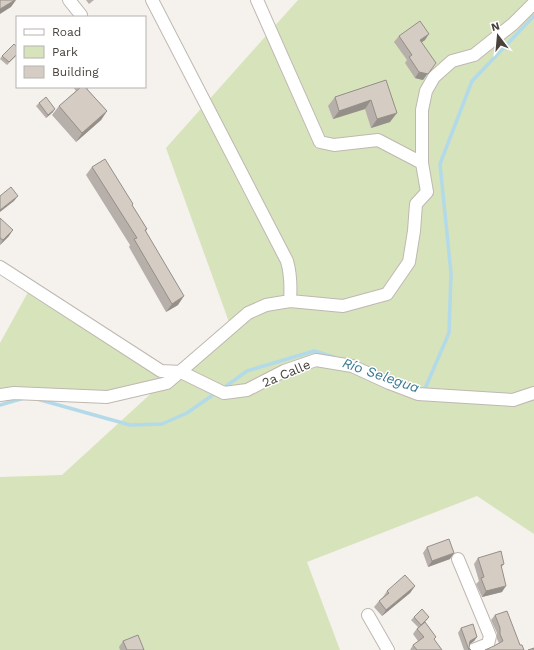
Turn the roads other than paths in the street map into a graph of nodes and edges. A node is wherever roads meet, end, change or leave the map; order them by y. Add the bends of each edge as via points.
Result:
1 (69, 0) edge
2 (152, 0) edge
3 (257, 0) edge
4 (534, 3) edge
5 (81, 16) dead end
6 (422, 163) junction
7 (0, 267) edge
8 (290, 301) junction
9 (181, 372) junction
10 (534, 393) edge
11 (0, 395) edge
12 (458, 559) dead end
13 (368, 615) dead end
14 (388, 650) edge
15 (473, 650) edge

1 - 5 street
2 - 8 street via 287,261 291,282
3 - 6 street via 320,142 334,146 378,140
4 - 6 street via 513,24 474,55 452,61 434,77 426,92 422,110
6 - 8 street via 427,192 416,204 409,262 387,294 343,306
7 - 9 street via 161,371
8 - 9 street via 266,305 248,313
9 - 10 street, 2a Calle via 219,390 247,390 284,371 316,360 352,366 418,394 513,400
9 - 11 street via 167,384 107,398 14,393
12 - 15 street via 490,636 488,644
13 - 14 street

